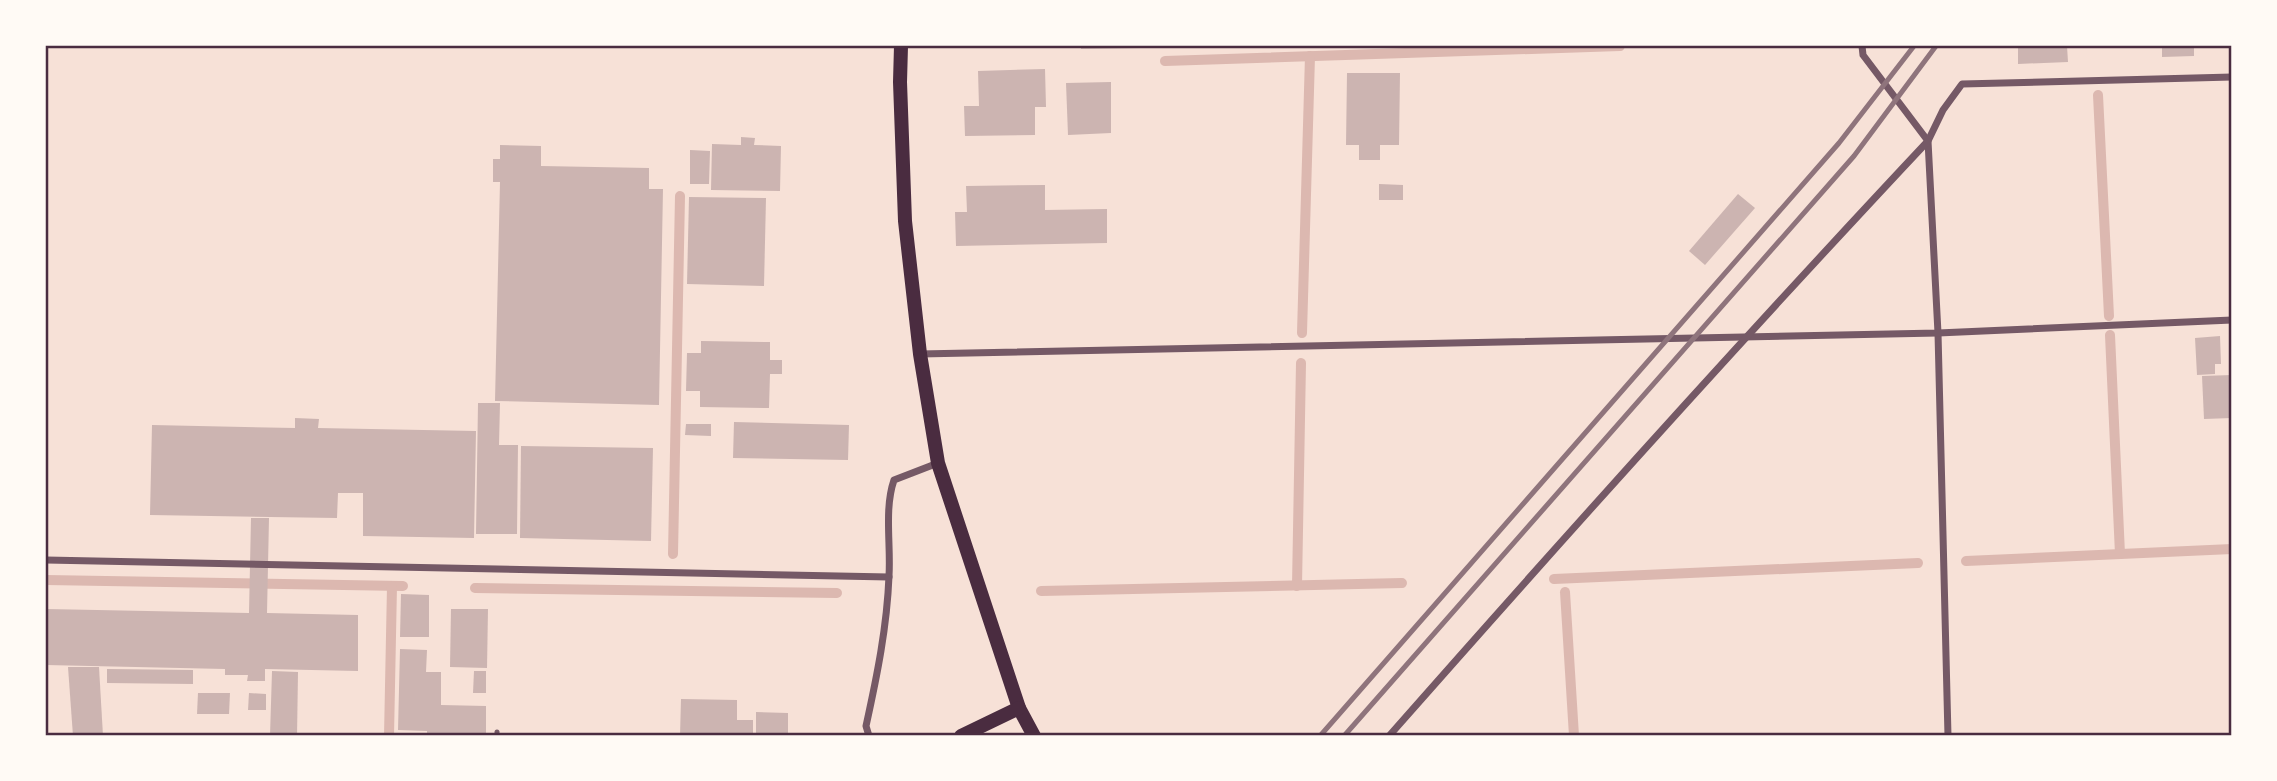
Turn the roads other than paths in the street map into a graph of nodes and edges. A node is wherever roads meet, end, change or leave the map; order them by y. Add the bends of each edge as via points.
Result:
1 (901, 46) edge
2 (1862, 46) edge
3 (2231, 77) edge
4 (1928, 141) junction
5 (2231, 320) edge
6 (1938, 333) junction
7 (1745, 337) junction
8 (920, 354) junction
9 (938, 463) junction
10 (46, 560) edge
11 (889, 577) junction
12 (1019, 708) junction
13 (869, 736) edge
14 (961, 736) edge
15 (1034, 736) edge
16 (1389, 736) edge
17 (1948, 736) edge

1 - 8 main road via 905,221
2 - 4 street via 1863,55
3 - 4 street via 1962,84
4 - 6 street
4 - 7 street
5 - 6 street
6 - 7 street
6 - 17 street
7 - 8 street
7 - 16 street
8 - 9 main road
9 - 11 street via 894,480
9 - 12 main road
10 - 11 street
11 - 13 street via 884,639 866,726
12 - 14 main road
12 - 15 main road

